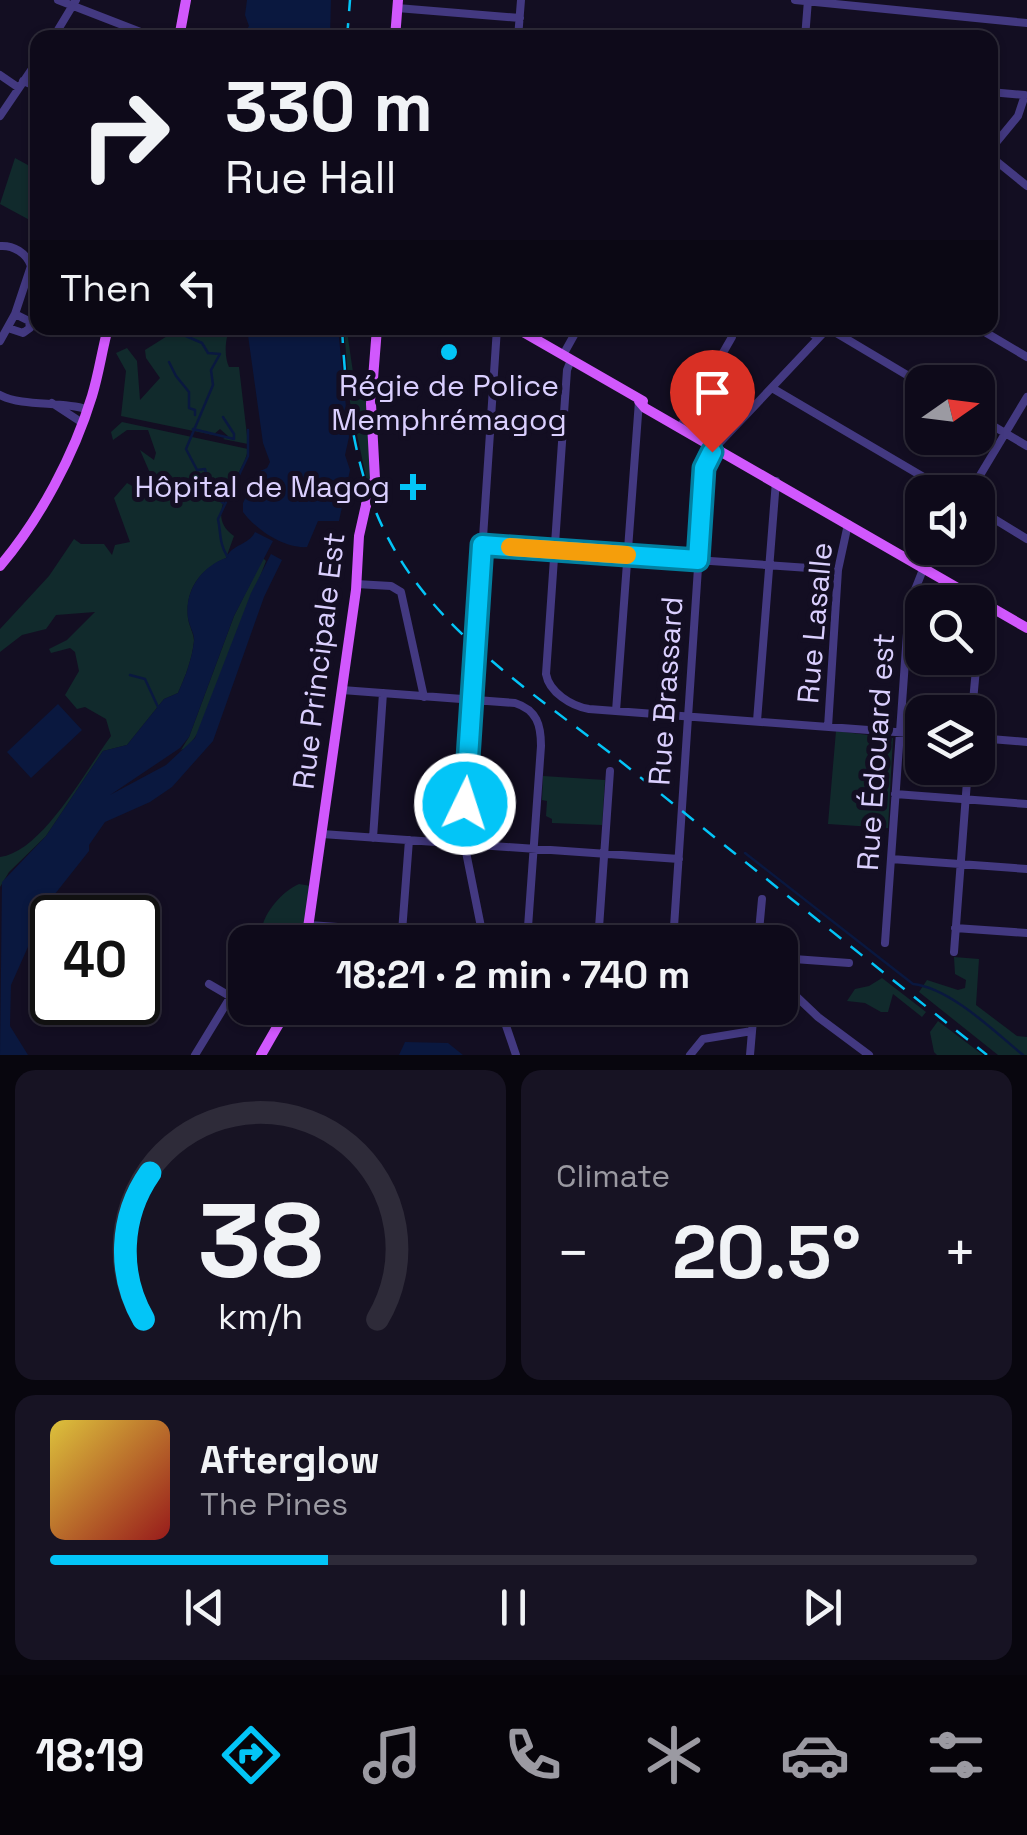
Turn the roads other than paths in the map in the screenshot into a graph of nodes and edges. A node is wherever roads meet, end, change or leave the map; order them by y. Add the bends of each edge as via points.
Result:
1 (58, 0) edge
2 (186, 0) edge
3 (521, 0) edge
4 (795, 0) edge
5 (808, 1) edge
6 (74, 4) edge
7 (397, 4) edge
8 (520, 18) junction
9 (1027, 24) edge
10 (58, 30) edge
11 (137, 30) edge
12 (180, 30) edge
13 (395, 30) edge
14 (519, 30) edge
15 (806, 30) edge
16 (30, 71) edge
17 (0, 75) edge
18 (21, 84) junction
19 (30, 86) edge
20 (998, 93) edge
21 (1026, 95) edge
22 (0, 116) edge
23 (998, 142) edge
24 (998, 160) edge
25 (1027, 186) edge
26 (0, 246) edge
27 (15, 314) junction
28 (3, 334) edge
29 (106, 335) edge
30 (377, 335) edge
31 (497, 335) edge
32 (528, 335) edge
33 (575, 335) edge
34 (728, 335) edge
35 (814, 335) edge
36 (821, 335) edge
37 (840, 335) edge
38 (990, 335) edge
39 (818, 338) junction
40 (1027, 357) edge
41 (567, 358) junction
42 (905, 374) edge
43 (772, 388) junction
44 (0, 396) edge
45 (1027, 398) edge
46 (639, 401) junction
47 (52, 402) junction
48 (86, 409) junction
49 (81, 422) junction
50 (681, 426) junction
51 (995, 427) edge
52 (1006, 433) junction
53 (716, 446) junction
54 (1027, 446) edge
55 (920, 475) edge
56 (980, 475) edge
57 (776, 481) junction
58 (995, 520) edge
59 (848, 524) junction
60 (1027, 539) edge
61 (482, 545) junction
62 (555, 550) junction
63 (626, 555) junction
64 (698, 560) junction
65 (768, 565) junction
66 (928, 565) edge
67 (0, 566) edge
68 (925, 569) junction
69 (838, 570) junction
70 (356, 584) junction
71 (945, 585) edge
72 (995, 614) edge
73 (1027, 632) edge
74 (342, 690) junction
75 (382, 694) junction
76 (424, 697) junction
77 (472, 700) junction
78 (616, 711) junction
79 (687, 716) junction
80 (757, 721) junction
81 (828, 727) junction
82 (899, 732) junction
83 (905, 733) edge
84 (995, 739) edge
85 (1027, 742) edge
86 (610, 771) dead end
87 (966, 785) edge
88 (895, 794) junction
89 (965, 800) junction
90 (1027, 804) edge
91 (322, 834) junction
92 (373, 838) junction
93 (409, 840) junction
94 (463, 846) junction
95 (534, 849) junction
96 (604, 854) junction
97 (678, 859) junction
98 (890, 859) junction
99 (960, 864) junction
100 (1027, 869) edge
101 (762, 899) dead end
102 (308, 925) edge
103 (403, 925) edge
104 (480, 925) edge
105 (527, 925) edge
106 (599, 925) edge
107 (674, 925) edge
108 (760, 925) edge
109 (956, 928) junction
110 (1027, 933) edge
111 (885, 943) dead end
112 (954, 952) dead end
113 (798, 959) edge
114 (849, 963) dead end
115 (210, 984) dead end
116 (228, 995) edge
117 (228, 999) edge
118 (798, 999) edge
119 (506, 1025) edge
120 (753, 1025) edge
121 (279, 1026) edge
122 (752, 1031) junction
123 (194, 1055) edge
124 (261, 1055) edge
125 (516, 1055) edge
126 (690, 1055) edge
127 (750, 1055) edge
128 (868, 1055) edge

1 - 6 street
2 - 12 main road
3 - 8 street
4 - 5 street
5 - 9 street
5 - 15 street
6 - 10 street
6 - 11 street
7 - 8 street
7 - 13 main road
8 - 14 street
16 - 18 street
17 - 18 street
18 - 19 street
18 - 22 street
20 - 21 street
21 - 23 street
24 - 25 street
26 - 27 street via 30,262
27 - 28 street
27 - 28 street via 30,328
29 - 48 main road
30 - 70 main road, Rue Principale Est, bridge via 375,478 359,536
31 - 61 street
32 - 41 main road
33 - 41 street
34 - 50 street
35 - 39 street
36 - 39 street
37 - 42 street
38 - 40 street
39 - 43 street
41 - 46 main road
41 - 62 street
43 - 53 street
43 - 55 street
44 - 47 street
45 - 52 street
46 - 50 main road
46 - 63 street
47 - 48 street
47 - 49 street
48 - 49 main road
49 - 67 main road via 50,491
50 - 53 main road
51 - 52 street
52 - 54 street
52 - 56 street
53 - 57 main road
53 - 64 street, Rue Brassard via 704,468
57 - 59 main road
57 - 65 street
58 - 60 street
59 - 68 main road
59 - 69 street, Rue Lasalle
61 - 62 street
61 - 77 street
62 - 63 street
62 - 78 street via 546,679 576,706
63 - 64 street
63 - 78 street
64 - 65 street
64 - 79 street, Rue Brassard
65 - 69 street
65 - 80 street
66 - 68 street, Rue Édouard est
68 - 71 main road
68 - 82 street, Rue Édouard est via 910,602
69 - 81 street, Rue Lasalle
70 - 74 main road, Rue Principale Est
70 - 76 street via 400,592
72 - 73 main road
74 - 75 street
74 - 91 main road, Rue Principale Est
75 - 76 street
75 - 92 street
76 - 77 street
77 - 94 street
77 - 95 street via 519,704 540,724
78 - 79 street
79 - 80 street
79 - 97 street, Rue Brassard
80 - 81 street
81 - 82 street
82 - 83 street
82 - 88 street, Rue Édouard est
84 - 85 street
86 - 96 street
87 - 89 street
88 - 89 street
88 - 98 street, Rue Édouard est
89 - 90 street
89 - 99 street
91 - 92 street
91 - 102 main road, Rue Principale Est
92 - 93 street
93 - 94 street
93 - 103 street
94 - 95 street
94 - 104 street
95 - 96 street
95 - 105 street
96 - 97 street
96 - 106 street
97 - 107 street, Rue Brassard
98 - 99 street
98 - 111 street, Rue Édouard est
99 - 100 street
99 - 109 street
101 - 108 street
109 - 110 street
109 - 112 street
113 - 114 street
115 - 116 street
117 - 123 street
118 - 128 street
119 - 125 street
120 - 122 street
121 - 124 main road
122 - 126 street via 704,1039
122 - 127 street

